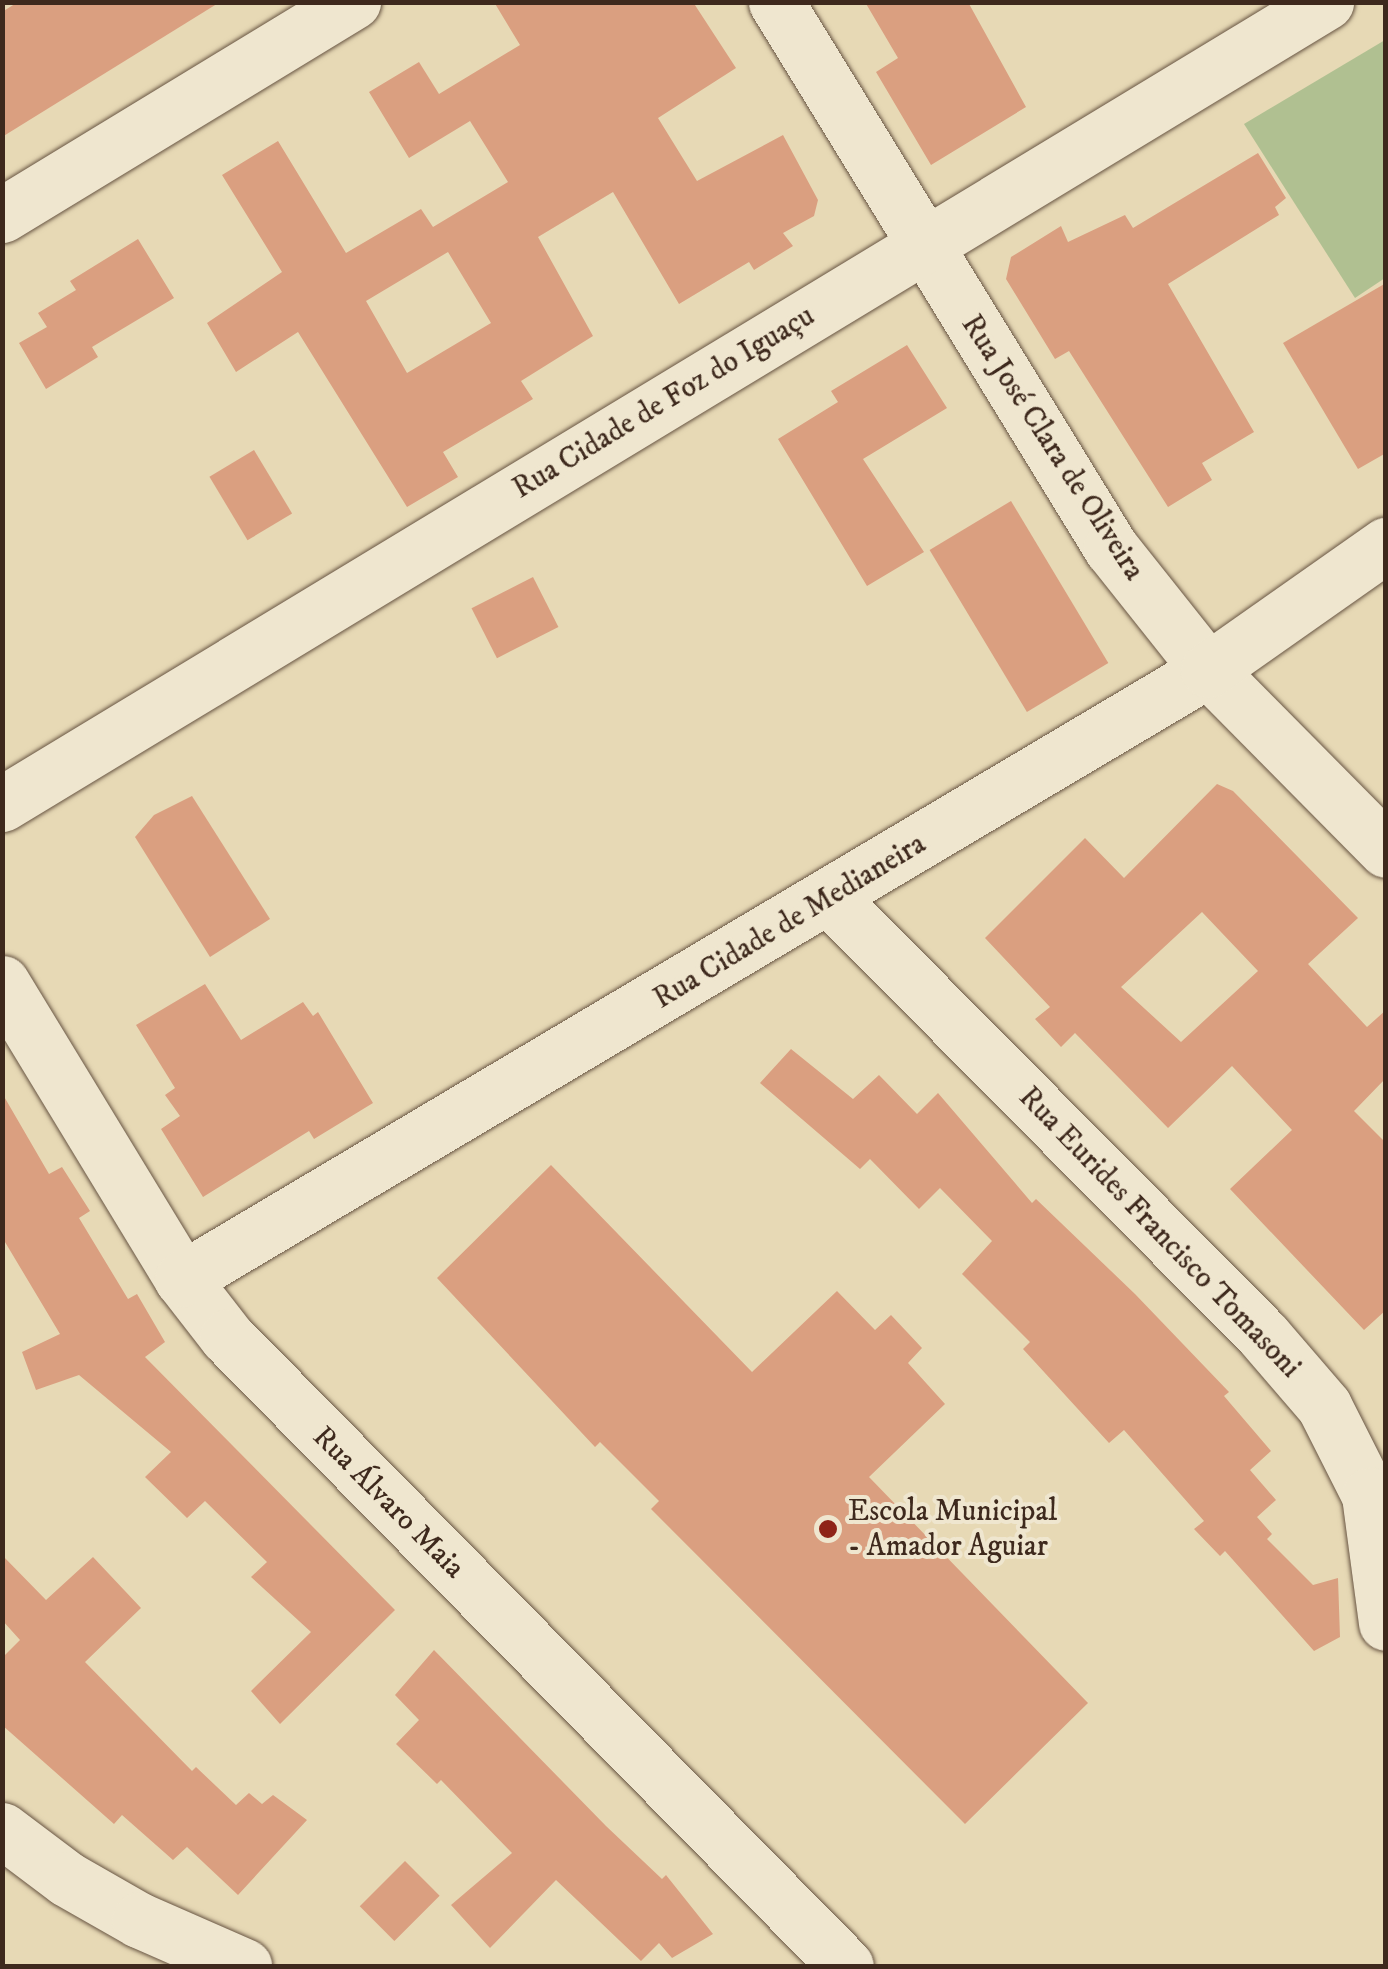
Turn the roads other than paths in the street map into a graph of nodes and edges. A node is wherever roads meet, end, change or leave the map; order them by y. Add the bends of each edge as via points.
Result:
1 (353, 2) edge
2 (776, 2) edge
3 (1326, 2) edge
4 (2, 215) edge
5 (924, 246) junction
6 (1386, 545) edge
7 (1208, 670) junction
8 (2, 804) edge
9 (1386, 850) edge
10 (831, 899) junction
11 (2, 982) edge
12 (182, 1279) junction
13 (1386, 1623) edge
14 (2, 1830) edge
15 (244, 1966) edge
16 (846, 1966) edge

1 - 4 street
2 - 5 street, Rua José Clara de Oliveira
3 - 5 street, Rua Cidade de Foz do Iguaçu
5 - 7 street, Rua José Clara de Oliveira via 1068,485
5 - 8 street, Rua Cidade de Foz do Iguaçu
6 - 7 street, Rua Cidade de Medianeira
7 - 9 street, Rua José Clara de Oliveira
7 - 10 street, Rua Cidade de Medianeira
10 - 12 street, Rua Cidade de Medianeira
10 - 13 street, Rua Eurides Francisco Tomasoni via 1249,1321 1324,1406 1369,1495
11 - 12 street, Rua Álvaro Maia
12 - 16 street, Rua Álvaro Maia via 270,1384
14 - 15 street via 67,1879 139,1920

